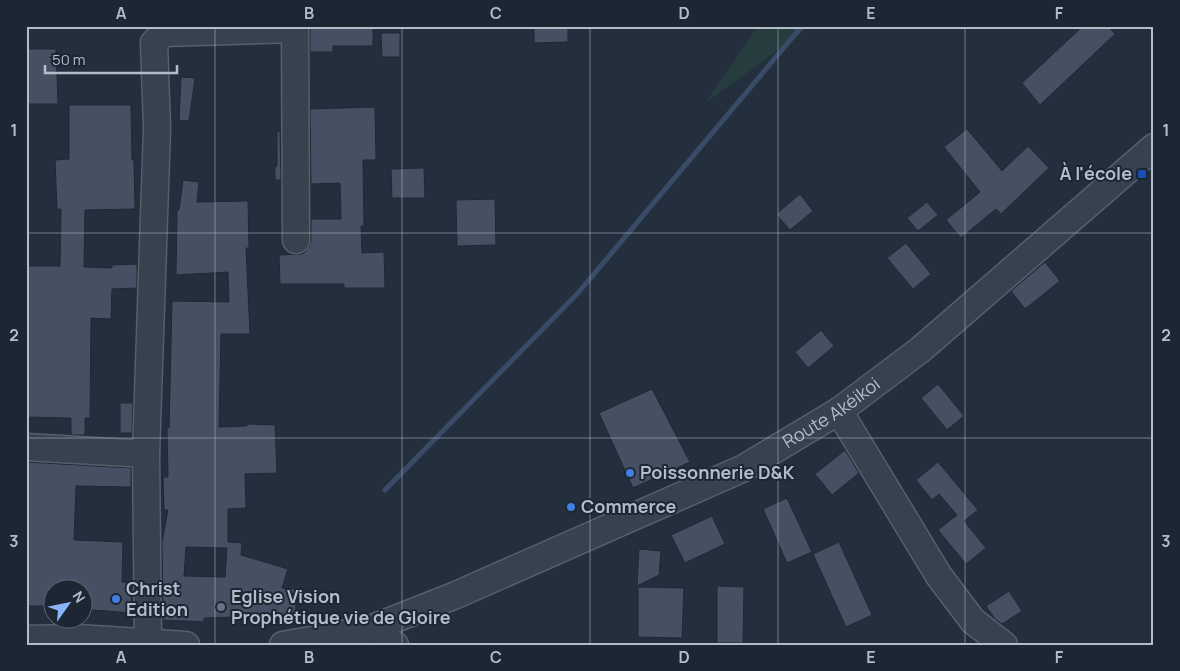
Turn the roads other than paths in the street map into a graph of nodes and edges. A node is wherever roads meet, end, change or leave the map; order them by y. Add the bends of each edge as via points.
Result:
1 (295, 28) edge
2 (1154, 147) edge
3 (296, 240) dead end
4 (839, 411) junction
5 (26, 447) edge
6 (146, 454) junction
7 (370, 628) junction
8 (26, 639) edge
9 (148, 642) junction
10 (186, 645) edge
11 (283, 645) edge
12 (394, 645) edge
13 (1004, 645) edge

1 - 3 street
1 - 6 street via 163,33 154,42 157,128
2 - 4 street, Route Akéikoi via 920,350
4 - 7 street, Route Akéikoi via 744,468 456,595
4 - 13 street via 939,576 973,621
5 - 6 street
6 - 9 street
7 - 11 street, Route Akéikoi
7 - 12 street
8 - 9 street
9 - 10 street

